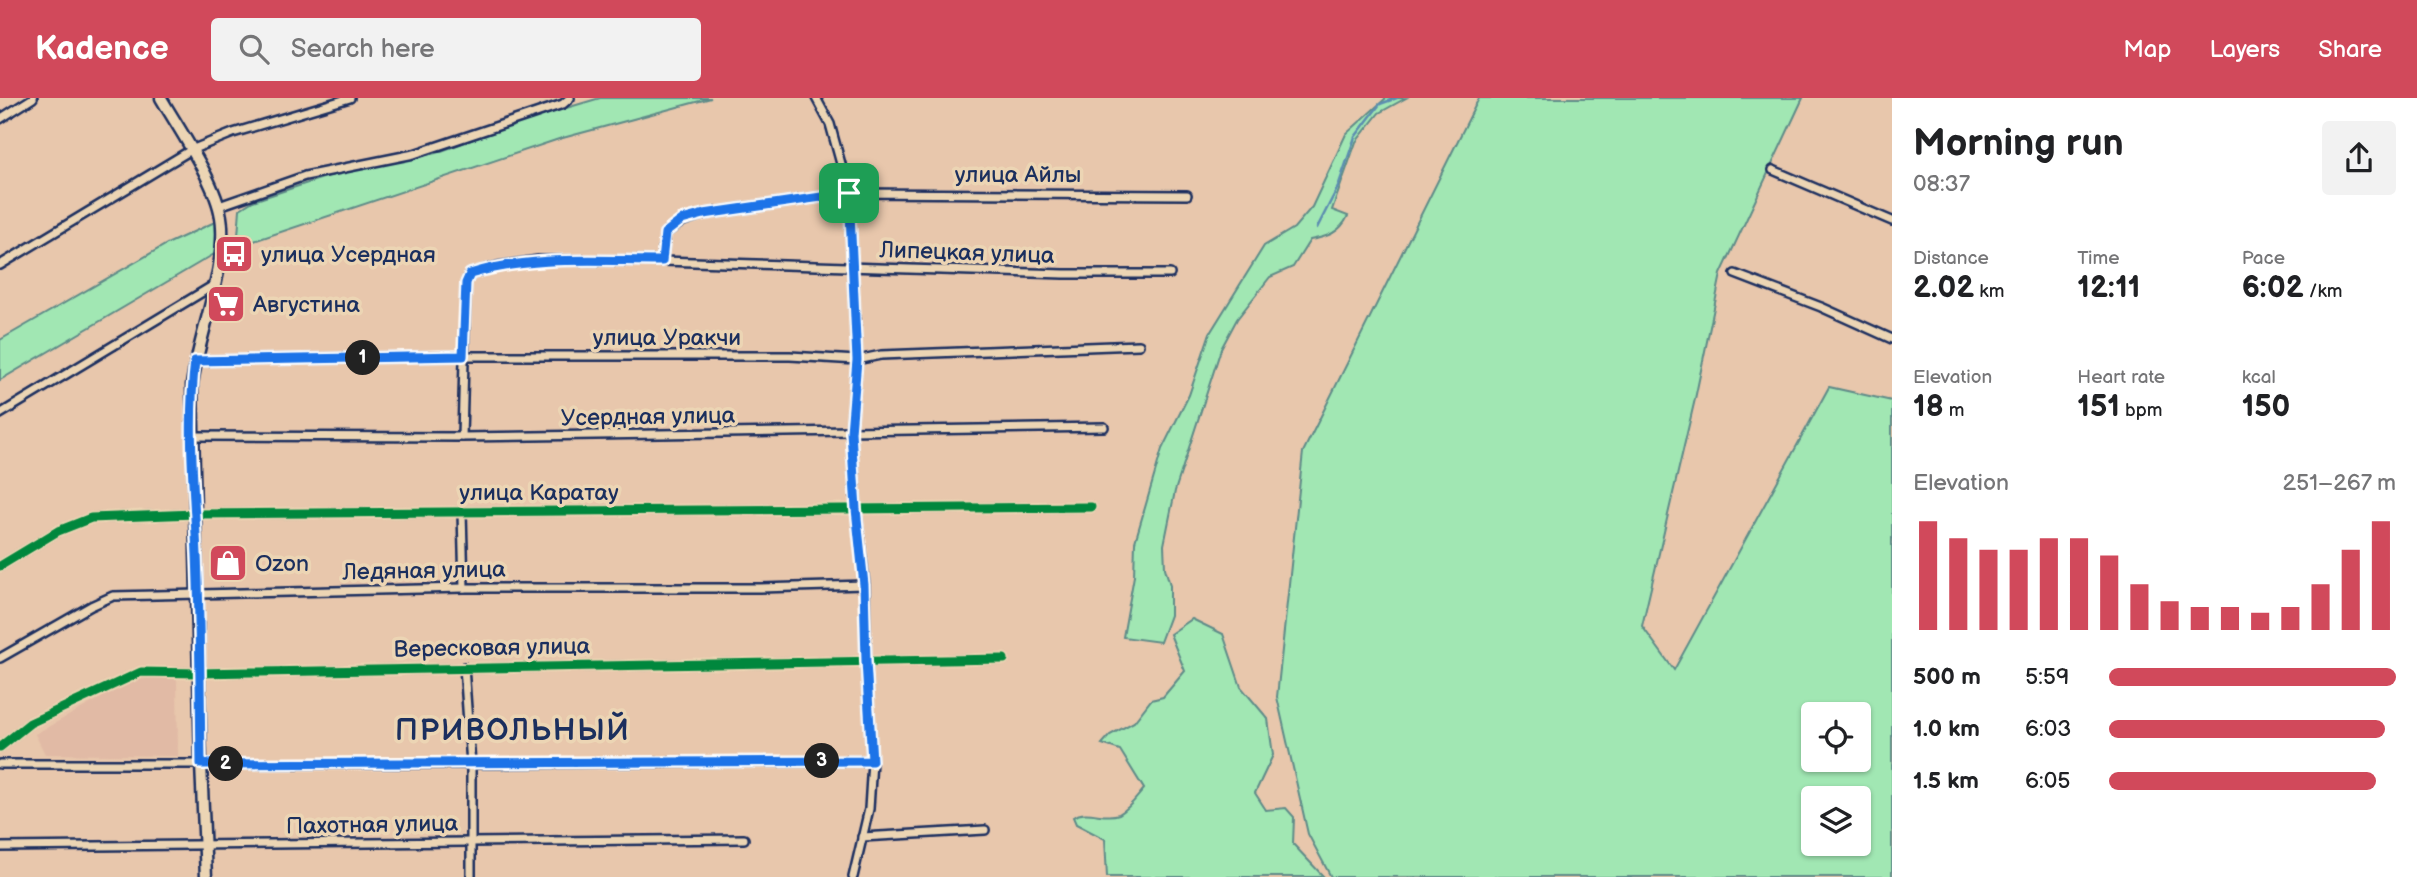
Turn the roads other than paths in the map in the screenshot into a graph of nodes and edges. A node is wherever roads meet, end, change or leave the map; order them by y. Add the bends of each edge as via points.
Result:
1 (33, 98) edge
2 (161, 98) edge
3 (349, 98) edge
4 (570, 98) edge
5 (816, 98) edge
6 (0, 119) edge
7 (191, 150) junction
8 (1773, 170) dead end
9 (849, 193) junction
10 (1187, 195) dead end
11 (219, 205) junction
12 (1892, 221) edge
13 (662, 261) junction
14 (0, 265) edge
15 (853, 267) junction
16 (1170, 274) dead end
17 (1735, 274) dead end
18 (214, 285) junction
19 (1892, 340) edge
20 (1139, 345) dead end
21 (463, 356) junction
22 (857, 360) junction
23 (195, 361) junction
24 (0, 414) edge
25 (1104, 427) dead end
26 (851, 432) junction
27 (192, 436) junction
28 (462, 437) junction
29 (1091, 507) dead end
30 (856, 509) junction
31 (462, 512) junction
32 (195, 514) junction
33 (0, 566) edge
34 (864, 585) junction
35 (464, 588) junction
36 (198, 593) junction
37 (0, 658) edge
38 (1004, 659) dead end
39 (866, 661) junction
40 (464, 667) junction
41 (200, 673) junction
42 (0, 747) edge
43 (872, 761) junction
44 (0, 764) edge
45 (201, 764) junction
46 (471, 764) junction
47 (985, 830) dead end
48 (862, 837) junction
49 (744, 839) dead end
50 (471, 842) junction
51 (205, 845) junction
52 (0, 847) edge
53 (206, 877) edge
54 (471, 877) edge
55 (853, 877) edge

1 - 6 street
2 - 7 street
3 - 7 street
4 - 11 street via 414,154 305,176
5 - 9 street via 830,124
7 - 11 street
7 - 14 street
8 - 12 street
9 - 10 street, улица Айлы
9 - 13 street, улица Айлы via 682,220 665,233
9 - 15 street
11 - 18 street via 220,252
13 - 15 street, Липецкая улица
13 - 21 street, Липецкая улица via 538,260 470,274
15 - 16 street, Липецкая улица
15 - 22 street
17 - 19 street
18 - 23 street
18 - 24 street
20 - 22 street, улица Уракчи via 881,355
21 - 22 street, улица Уракчи
21 - 23 street, улица Уракчи
21 - 28 street
22 - 26 street
23 - 27 street
25 - 26 street, Усердная улица
26 - 28 street, Усердная улица
26 - 30 street
27 - 28 street, Усердная улица
27 - 32 street
29 - 30 street, улица Каратау
30 - 31 street, улица Каратау
30 - 34 street
31 - 32 street, улица Каратау
31 - 35 street
32 - 33 street, улица Каратау via 91,518 58,531
32 - 36 street
34 - 35 street, Ледяная улица
34 - 39 street
35 - 36 street, Ледяная улица
36 - 37 street, Ледяная улица via 113,596
36 - 41 street
38 - 39 street, Вересковая улица
39 - 40 street, Вересковая улица
39 - 43 street
40 - 41 street, Вересковая улица
40 - 46 street
41 - 42 street, Вересковая улица via 141,672 30,723
41 - 45 street
43 - 46 street
43 - 48 street
44 - 45 street
45 - 46 street
45 - 51 street
46 - 50 street
47 - 48 street
48 - 55 street
49 - 50 street, Пахотная улица
50 - 51 street, Пахотная улица
50 - 54 street
51 - 52 street, Пахотная улица
51 - 53 street

